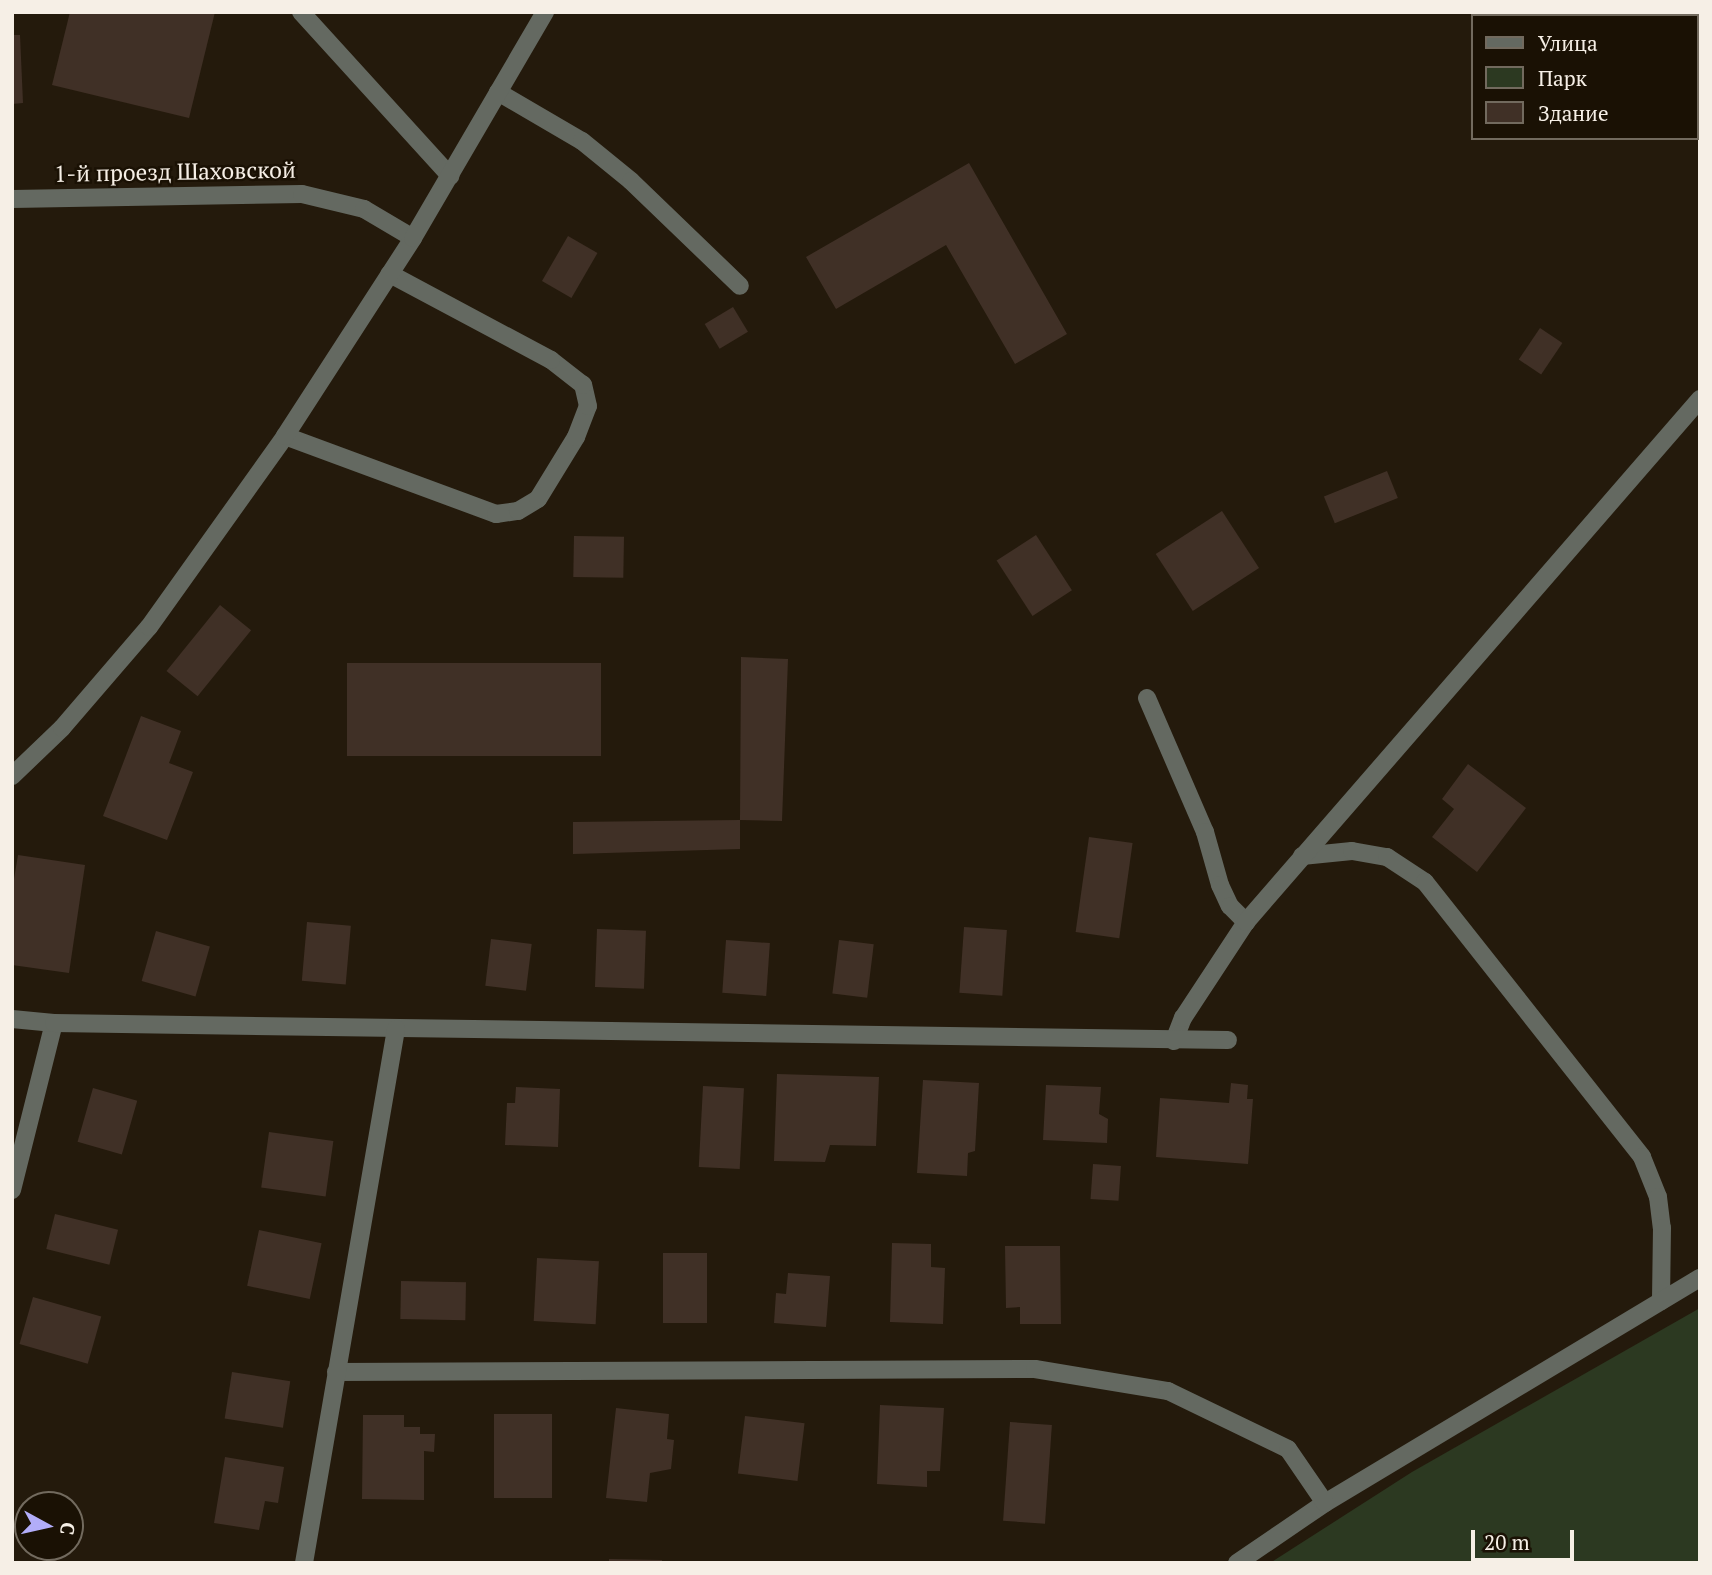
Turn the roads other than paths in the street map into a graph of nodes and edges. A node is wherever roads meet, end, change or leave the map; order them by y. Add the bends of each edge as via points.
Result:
1 (301, 12) edge
2 (545, 12) edge
3 (498, 92) junction
4 (450, 176) junction
5 (12, 199) edge
6 (413, 238) junction
7 (390, 274) junction
8 (740, 286) dead end
9 (1700, 399) edge
10 (285, 436) junction
11 (1147, 698) dead end
12 (12, 776) edge
13 (1302, 856) junction
14 (1246, 922) junction
15 (12, 1019) edge
16 (54, 1023) junction
17 (396, 1029) junction
18 (1228, 1040) dead end
19 (1174, 1041) junction
20 (12, 1190) edge
21 (1700, 1278) edge
22 (1661, 1301) junction
23 (336, 1372) junction
24 (1325, 1503) junction
25 (303, 1563) edge
26 (1237, 1563) edge

1 - 4 street
2 - 3 street
3 - 4 street
3 - 8 street via 582,141 631,180
4 - 6 street
5 - 6 street, 1-й проезд Шаховской via 302,194 364,209
6 - 7 street
7 - 10 street
7 - 10 street via 551,360 583,385 588,406 576,437 538,499 518,510 496,514
9 - 13 street
10 - 12 street via 149,627 62,728
11 - 14 street via 1205,832 1220,885 1230,906
13 - 14 street
13 - 22 street via 1352,852 1387,857 1425,882 1643,1157 1658,1198 1662,1228
14 - 19 street via 1183,1018
15 - 16 street
16 - 17 street
16 - 20 street
17 - 19 street
17 - 23 street
18 - 19 street
21 - 22 street
22 - 24 street
23 - 24 street via 1035,1369 1168,1391 1289,1448
23 - 25 street
24 - 26 street

